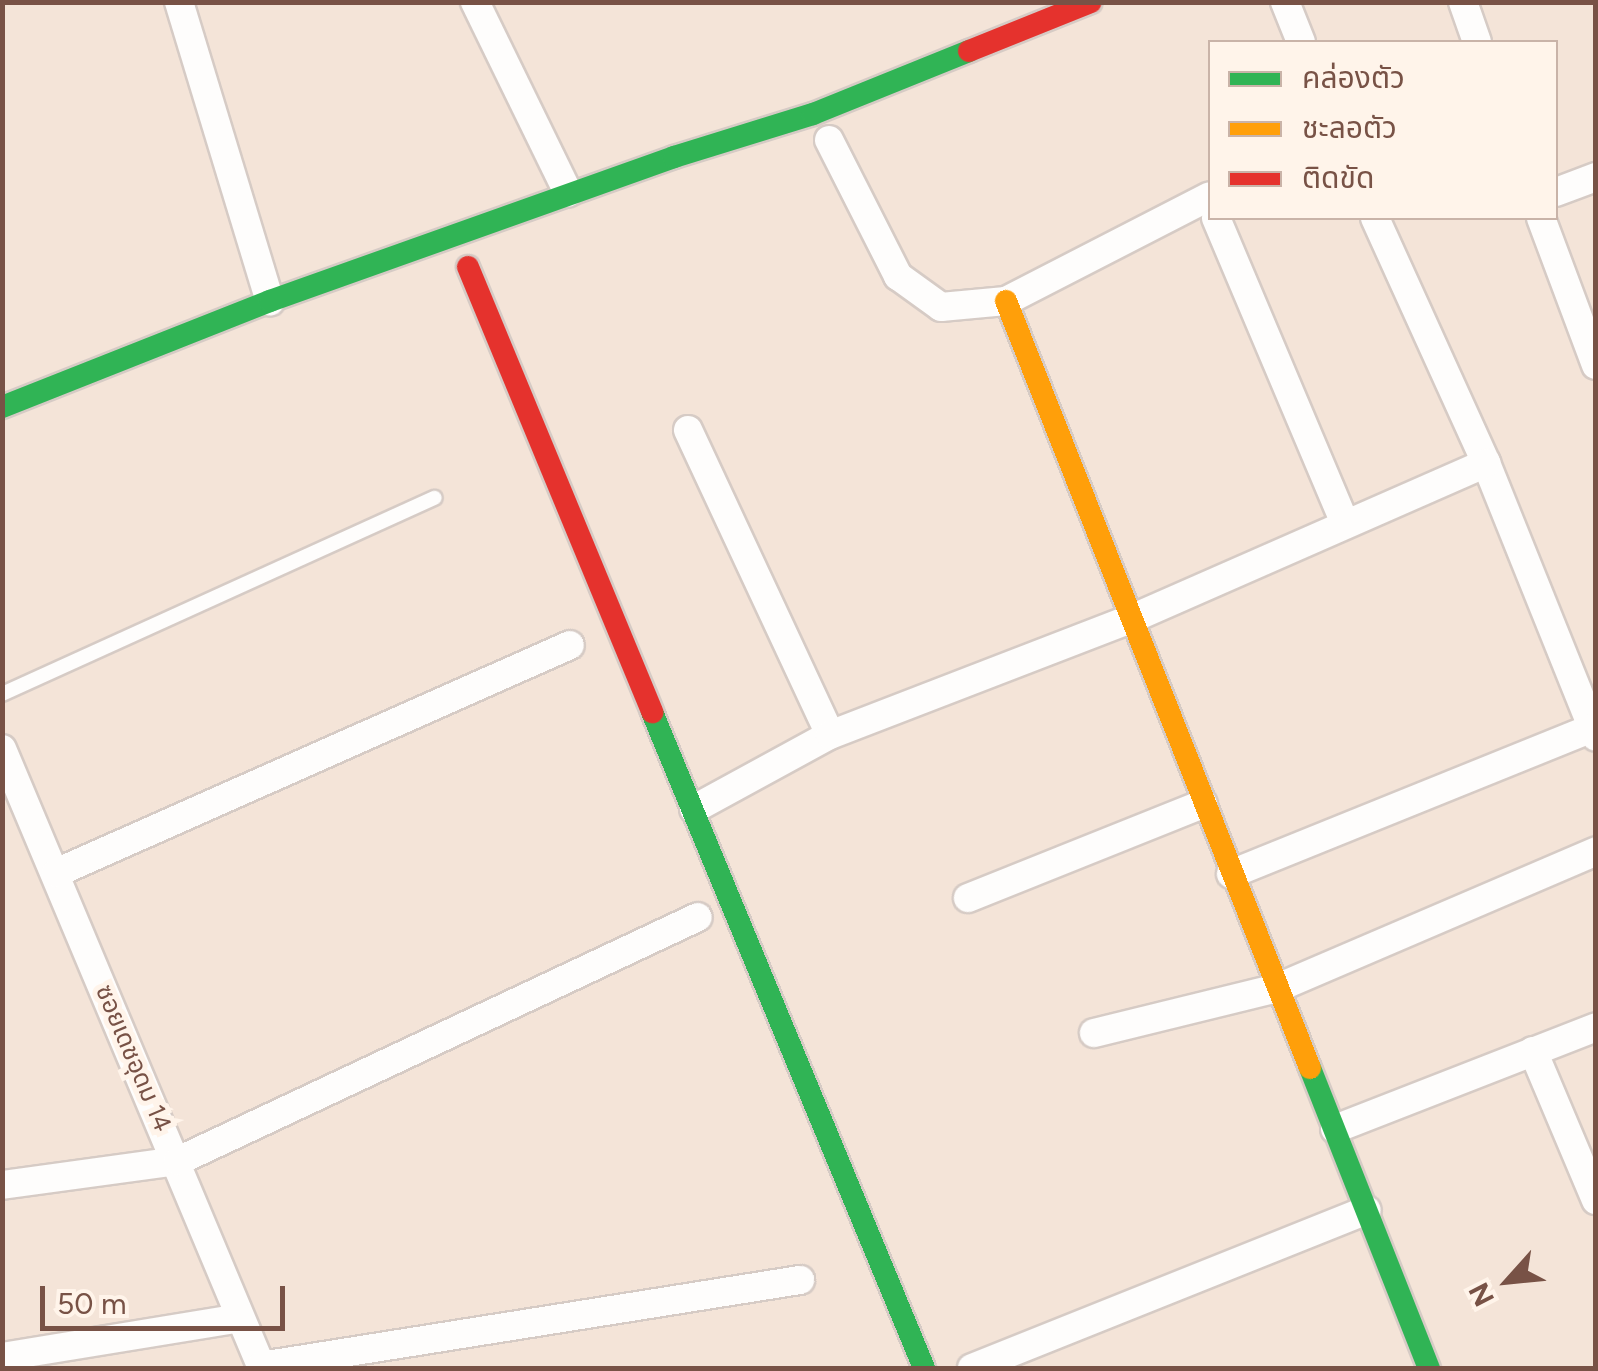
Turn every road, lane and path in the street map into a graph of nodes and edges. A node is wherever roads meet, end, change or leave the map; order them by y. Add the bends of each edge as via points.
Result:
1 (179, 2) edge
2 (475, 2) edge
3 (1092, 2) edge
4 (1285, 2) edge
5 (1463, 2) edge
6 (1300, 40) edge
7 (1476, 40) edge
8 (829, 140) dead end
9 (1596, 178) edge
10 (1558, 191) edge
11 (568, 194) junction
12 (1208, 205) edge
13 (1218, 220) edge
14 (1376, 220) edge
15 (1542, 220) edge
16 (468, 267) dead end
17 (270, 301) junction
18 (1006, 301) junction
19 (1596, 365) edge
20 (2, 407) edge
21 (688, 430) dead end
22 (1486, 464) junction
23 (435, 498) dead end
24 (1344, 524) junction
25 (1132, 619) junction
26 (570, 644) dead end
27 (2, 694) edge
28 (1594, 732) edge
29 (830, 734) junction
30 (2, 749) edge
31 (1203, 804) junction
32 (694, 809) junction
33 (1596, 851) edge
34 (56, 873) junction
35 (1231, 874) junction
36 (968, 898) dead end
37 (698, 918) dead end
38 (1277, 988) junction
39 (1596, 1026) edge
40 (1094, 1033) dead end
41 (1534, 1051) junction
42 (1335, 1130) junction
43 (178, 1161) junction
44 (2, 1185) edge
45 (1596, 1200) edge
46 (1366, 1210) junction
47 (800, 1280) dead end
48 (240, 1318) junction
49 (2, 1358) edge
50 (261, 1367) edge
51 (924, 1368) edge
52 (972, 1368) edge
53 (1429, 1368) edge

1 - 17 street
2 - 11 street
3 - 11 street via 812,114
4 - 6 street
5 - 7 street
8 - 18 street via 898,276 941,307
9 - 10 street
11 - 17 street
12 - 18 street
13 - 24 street
14 - 22 street
15 - 19 street
16 - 32 street
17 - 20 street
18 - 25 street
21 - 29 street
22 - 24 street
22 - 28 street
23 - 27 lane
24 - 25 street
25 - 29 street
25 - 31 street
26 - 34 street
28 - 35 street
29 - 32 street
30 - 34 street, ซอยเดชอุดม 14
31 - 35 street
31 - 36 street
32 - 51 street
33 - 38 street
34 - 43 street, ซอยเดชอุดม 14
35 - 38 street
37 - 43 street
38 - 40 street
38 - 42 street
39 - 41 street
41 - 42 street
41 - 45 street
42 - 46 street
43 - 44 street
43 - 48 street, ซอยเดชอุดม 14
46 - 52 street
46 - 53 street
47 - 50 street
48 - 49 street
48 - 50 street, ซอยเดชอุดม 14

